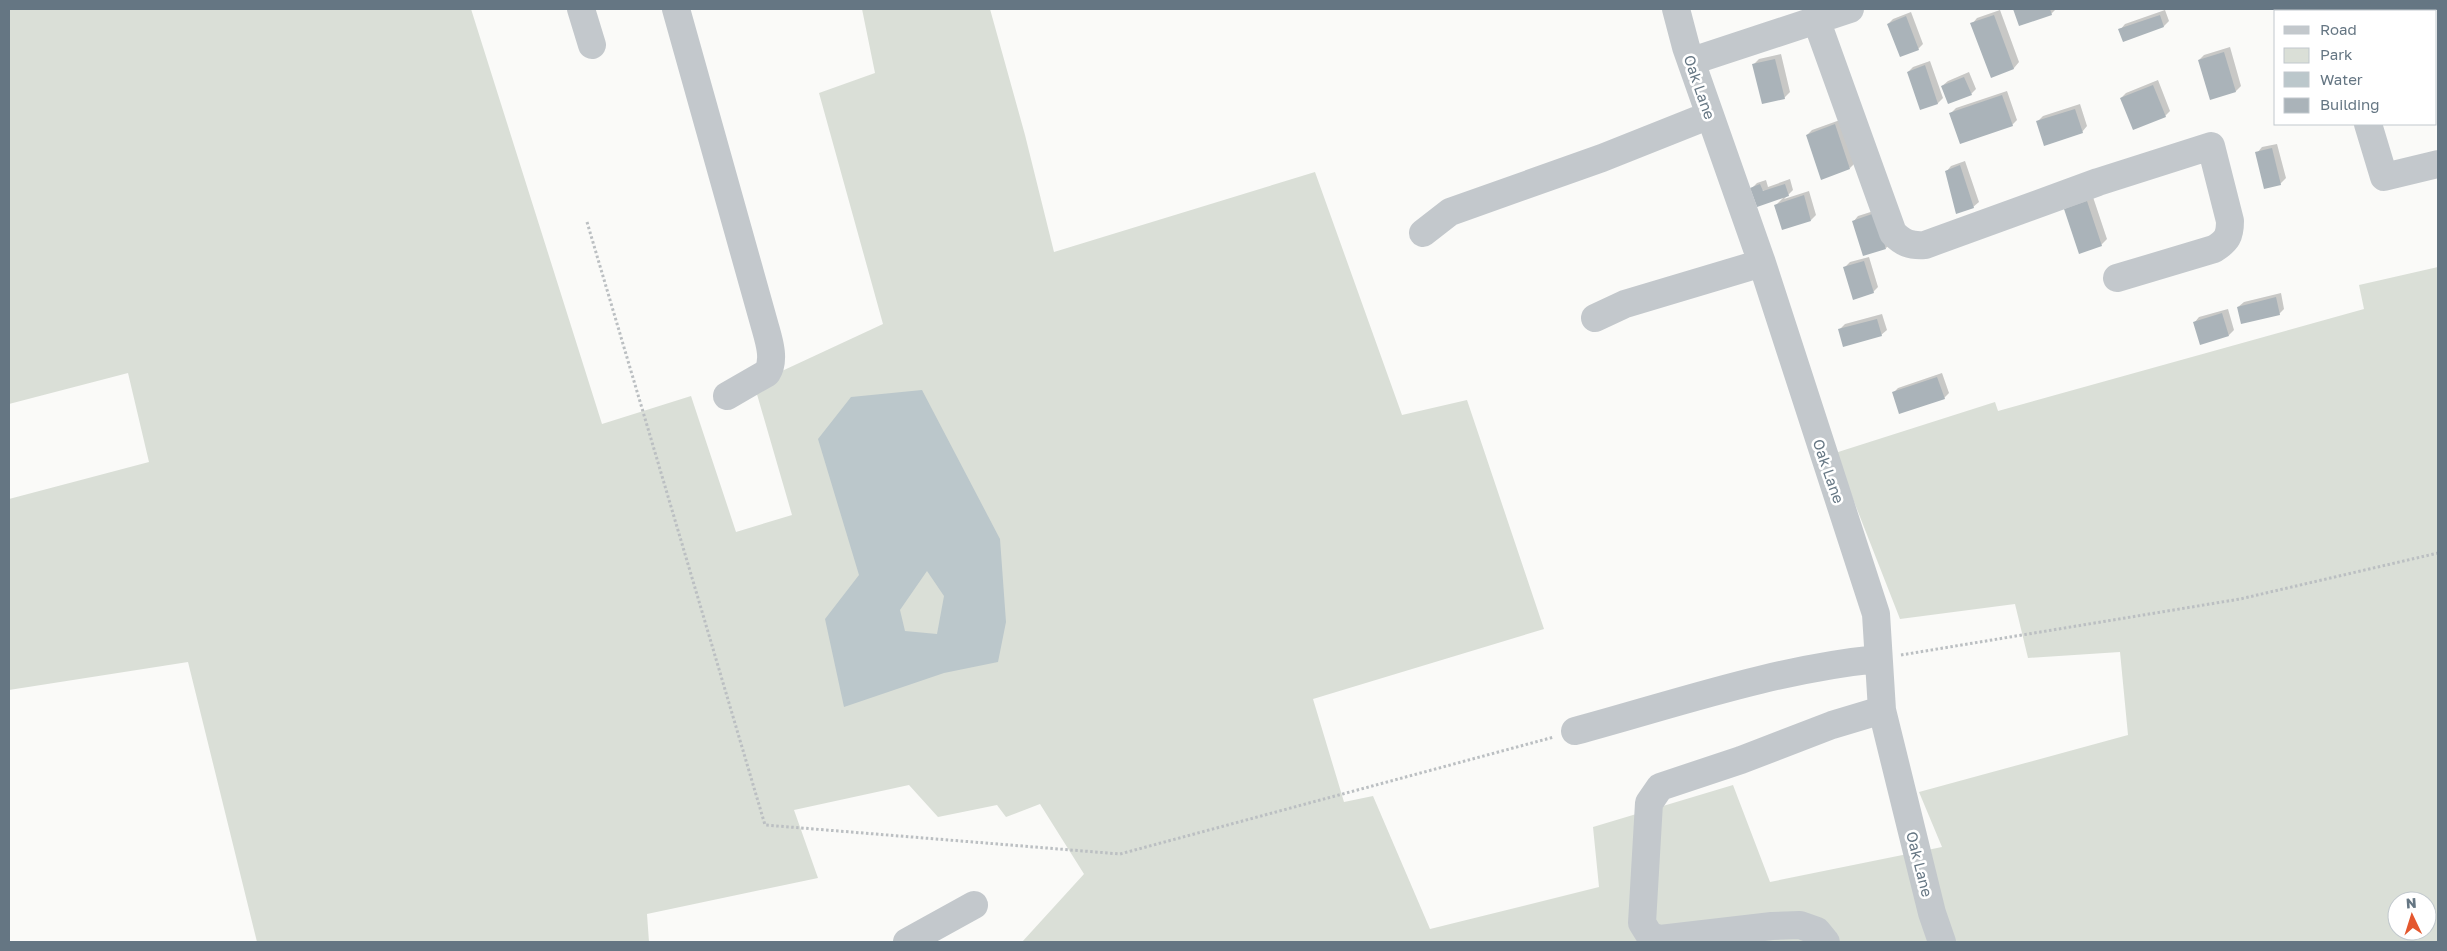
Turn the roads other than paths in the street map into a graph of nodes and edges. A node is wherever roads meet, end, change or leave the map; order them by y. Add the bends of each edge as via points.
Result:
1 (581, 9) edge
2 (676, 9) edge
3 (1676, 9) edge
4 (1850, 9) edge
5 (1817, 22) junction
6 (592, 45) dead end
7 (1692, 62) junction
8 (1710, 115) junction
9 (2368, 125) edge
10 (2438, 164) edge
11 (1423, 233) dead end
12 (1762, 263) junction
13 (2117, 278) dead end
14 (1595, 318) dead end
15 (727, 396) dead end
16 (1878, 659) junction
17 (1882, 710) junction
18 (1575, 731) road end
19 (974, 905) dead end
20 (907, 942) edge
21 (1826, 942) edge
22 (1942, 942) edge

1 - 6 lane
2 - 15 lane via 772,359 767,373
3 - 7 lane, Oak Lane
4 - 5 lane
5 - 7 lane
5 - 13 lane via 1893,233 1914,246 2211,146 2230,221 2226,242 2214,249
7 - 8 lane, Oak Lane
8 - 11 lane via 1450,212
8 - 12 lane, Oak Lane
9 - 10 lane via 2384,177
12 - 14 lane via 1625,304
12 - 16 lane, Oak Lane via 1876,614
16 - 17 lane, Oak Lane
16 - 18 lane via 1762,679
17 - 21 lane via 1660,787 1650,803 1642,923 1650,936 1660,939 1800,925 1818,931
17 - 22 lane, Oak Lane
19 - 20 lane

